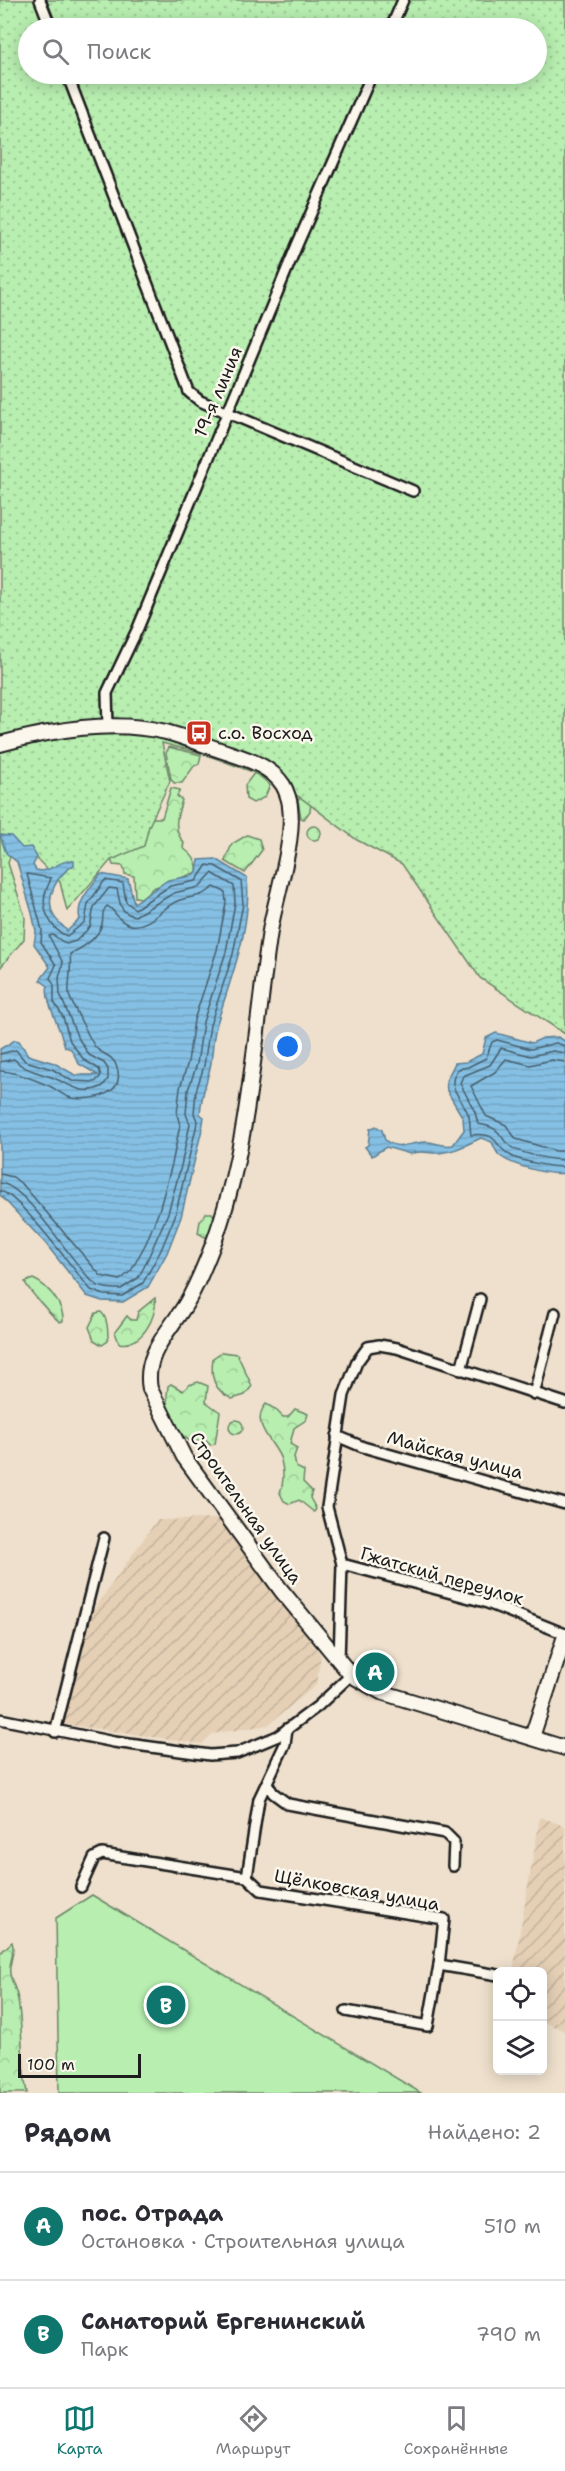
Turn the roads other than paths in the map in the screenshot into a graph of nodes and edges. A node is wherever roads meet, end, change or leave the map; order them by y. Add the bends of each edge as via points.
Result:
1 (40, 0) edge
2 (403, 0) edge
3 (47, 18) edge
4 (395, 18) edge
5 (72, 84) edge
6 (368, 84) edge
7 (228, 412) junction
8 (413, 491) dead end
9 (108, 726) junction
10 (0, 744) edge
11 (480, 1299) dead end
12 (555, 1312) dead end
13 (461, 1370) junction
14 (534, 1394) junction
15 (565, 1403) edge
16 (337, 1436) junction
17 (565, 1504) edge
18 (104, 1538) dead end
19 (342, 1564) junction
20 (565, 1635) edge
21 (339, 1660) junction
22 (351, 1675) junction
23 (0, 1719) edge
24 (287, 1729) junction
25 (55, 1732) junction
26 (532, 1737) junction
27 (565, 1748) edge
28 (267, 1783) junction
29 (453, 1866) dead end
30 (247, 1876) junction
31 (81, 1887) dead end
32 (439, 1965) junction
33 (493, 1974) edge
34 (346, 2011) dead end

1 - 3 street
2 - 4 street
5 - 7 street via 189,392
6 - 7 street, 19-я линия
7 - 8 street
7 - 9 street, 19-я линия via 107,693
9 - 10 street, Строительная улица via 33,735
9 - 21 street, Строительная улица via 165,732 259,764 284,786 291,807 240,1142 228,1197 194,1291 157,1347 148,1378 156,1404 184,1457 281,1590
11 - 13 street
12 - 14 street
13 - 14 street
13 - 16 street via 397,1348 368,1347 357,1362 344,1395
14 - 15 street
16 - 17 street, Майская улица via 363,1447
16 - 19 street via 327,1507
18 - 25 street
19 - 20 street, Гжатский переулок via 485,1602
19 - 21 street
20 - 26 street
21 - 22 street, Строительная улица
22 - 24 street
22 - 26 street, Строительная улица via 381,1692
23 - 25 street
24 - 25 street via 248,1750 210,1755
24 - 28 street via 285,1744
26 - 27 street, Строительная улица
28 - 29 street via 288,1804 445,1833 454,1842
28 - 30 street via 259,1799
30 - 31 street, Щёлковская улица via 102,1854 94,1858
30 - 32 street, Щёлковская улица via 261,1890 444,1919
32 - 33 street
32 - 34 street via 428,2026

